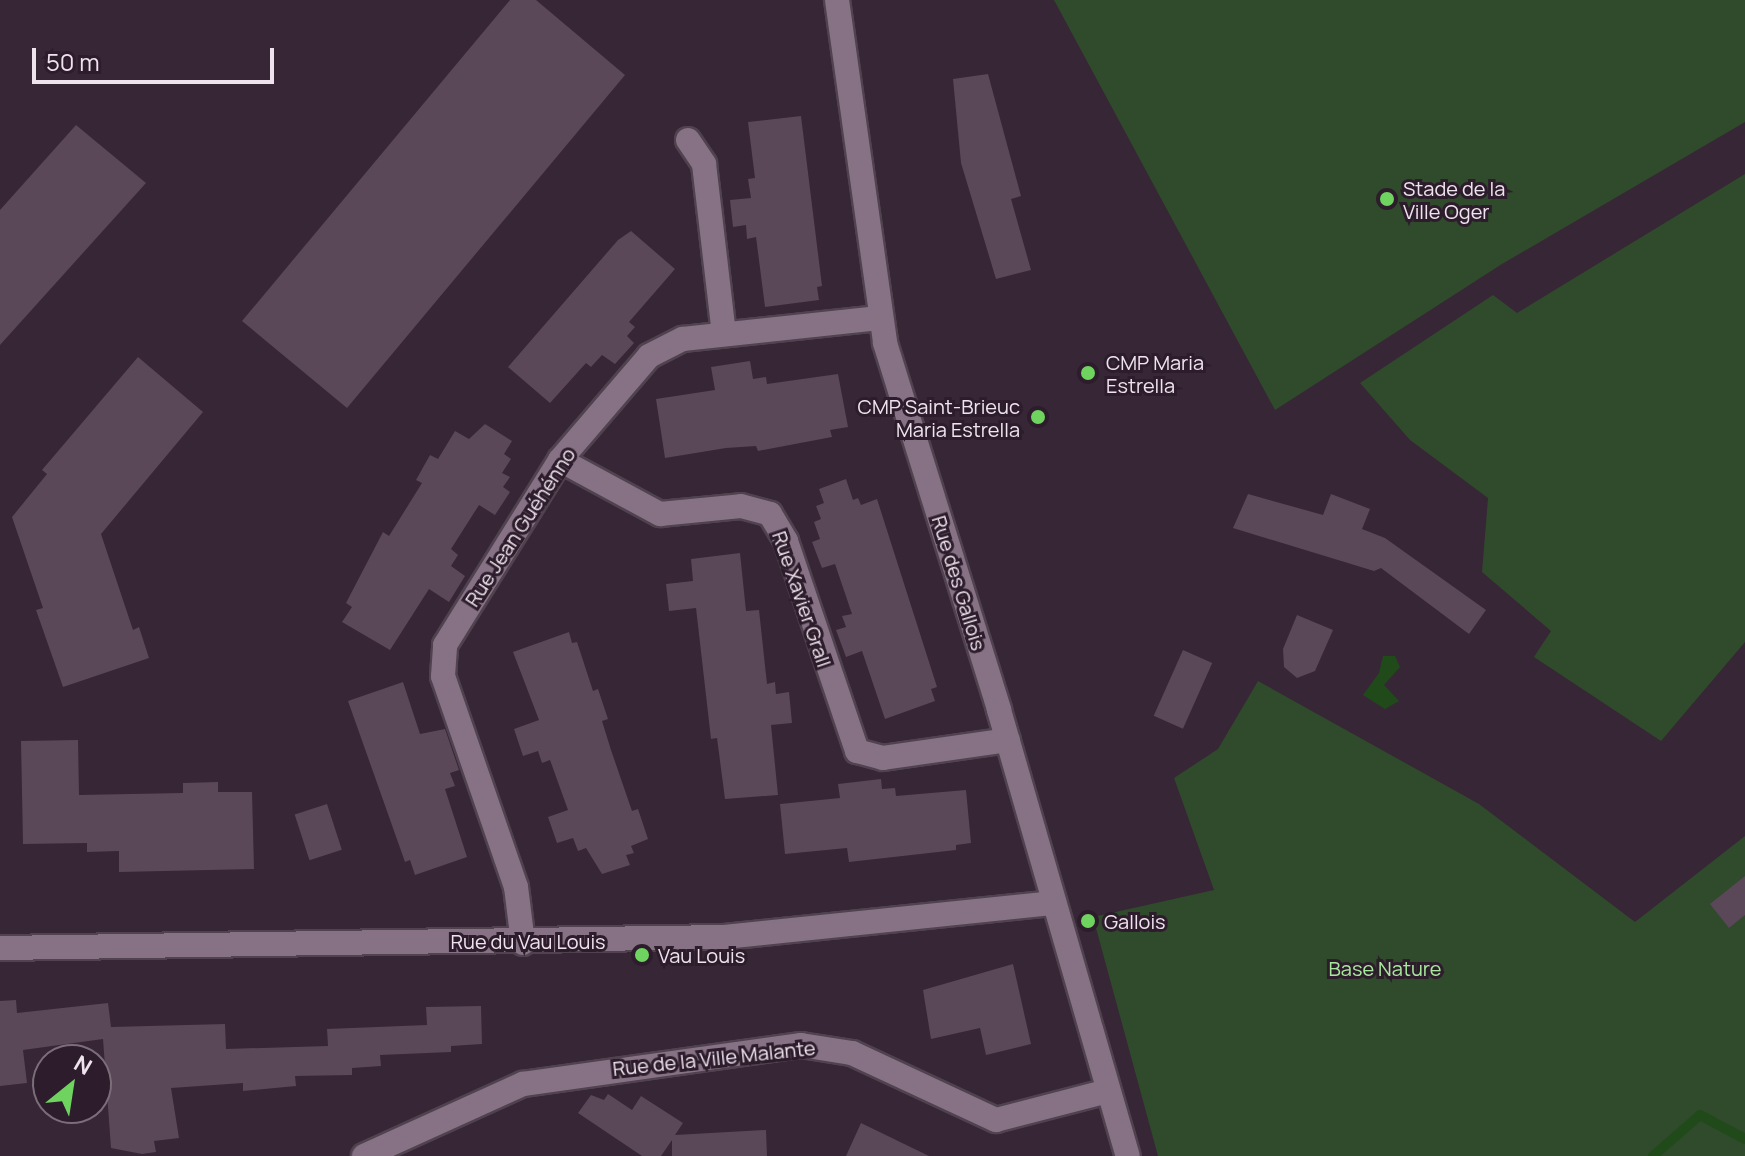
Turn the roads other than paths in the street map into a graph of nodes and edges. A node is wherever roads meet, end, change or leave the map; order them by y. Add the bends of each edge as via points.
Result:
1 (837, 0) edge
2 (688, 140) dead end
3 (879, 318) junction
4 (724, 333) junction
5 (560, 460) junction
6 (1008, 740) junction
7 (1054, 903) junction
8 (523, 943) junction
9 (0, 948) edge
10 (1108, 1091) junction
11 (364, 1156) edge
12 (1128, 1156) edge

1 - 3 street, Rue des Gallois
2 - 4 street via 704,164
3 - 4 street, Rue Jean Guéhénno
3 - 6 street, Rue des Gallois
4 - 5 street, Rue Jean Guéhénno via 683,339 649,356
5 - 6 street, Rue Xavier Grall via 660,514 741,506 770,514 786,541 857,751 883,758
5 - 8 street, Rue Jean Guéhénno via 445,645 443,676 516,887
6 - 7 street, Rue des Gallois
7 - 8 street, Rue du Vau Louis via 724,937
7 - 10 street, Rue des Gallois
8 - 9 street, Rue du Vau Louis
10 - 11 street, Rue de la Ville Malante via 996,1120 852,1053 801,1045 523,1084
10 - 12 street, Rue des Gallois

